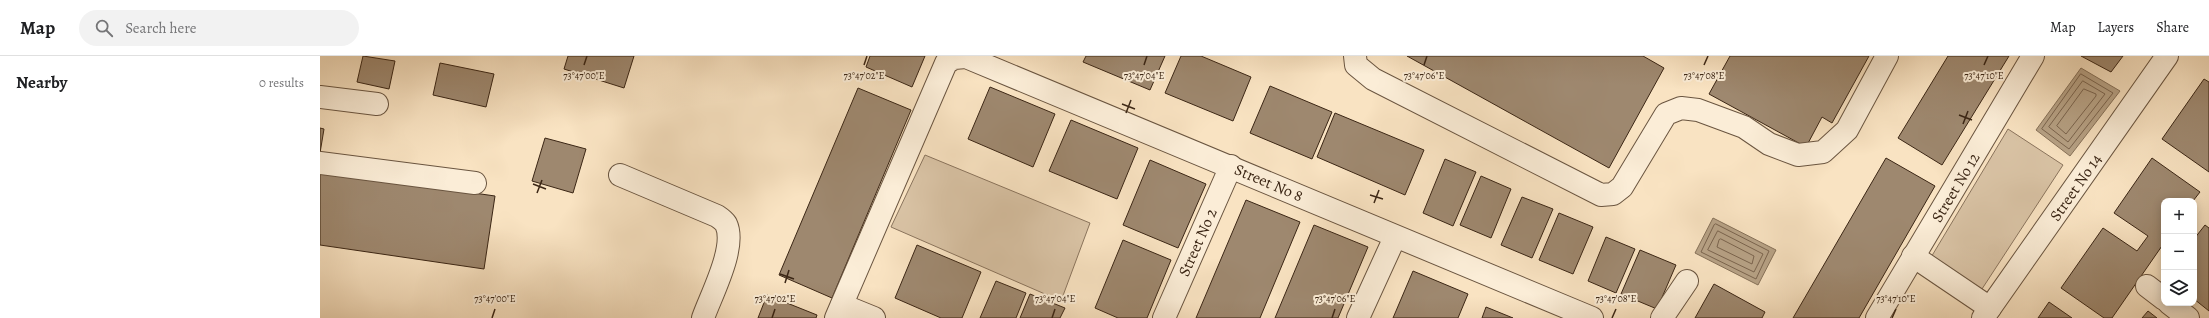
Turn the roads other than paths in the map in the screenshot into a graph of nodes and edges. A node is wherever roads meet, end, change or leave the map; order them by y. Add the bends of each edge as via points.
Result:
1 (1354, 56) edge
2 (1887, 56) edge
3 (2033, 56) edge
4 (2167, 56) edge
5 (320, 97) edge
6 (377, 104) dead end
7 (320, 164) edge
8 (1230, 166) junction
9 (620, 175) dead end
10 (475, 183) dead end
11 (1395, 237) junction
12 (1913, 256) junction
13 (1687, 281) dead end
14 (2173, 306) edge
15 (839, 311) edge
16 (1986, 313) edge
17 (703, 318) edge
18 (874, 318) edge
19 (1164, 318) edge
20 (1358, 318) edge
21 (1592, 318) edge
22 (1662, 318) edge
23 (1877, 318) edge
24 (2188, 318) edge

1 - 2 street via 1356,65 1373,79 1601,195 1613,194 1622,186 1666,114 1681,108 1698,110 1744,127 1769,144 1798,154 1823,152 1847,130
3 - 12 street, Street No 12
4 - 16 street, Street No 14
5 - 6 street
7 - 10 street
8 - 11 street, Street No 8
8 - 15 street, Street No 8 via 966,57 954,58 946,62
8 - 19 street, Street No 2
9 - 17 street via 717,216 726,224 727,254
11 - 20 street
11 - 21 street, Street No 8
12 - 16 street
12 - 23 street, Street No 12
13 - 22 street
14 - 24 street
15 - 18 street

